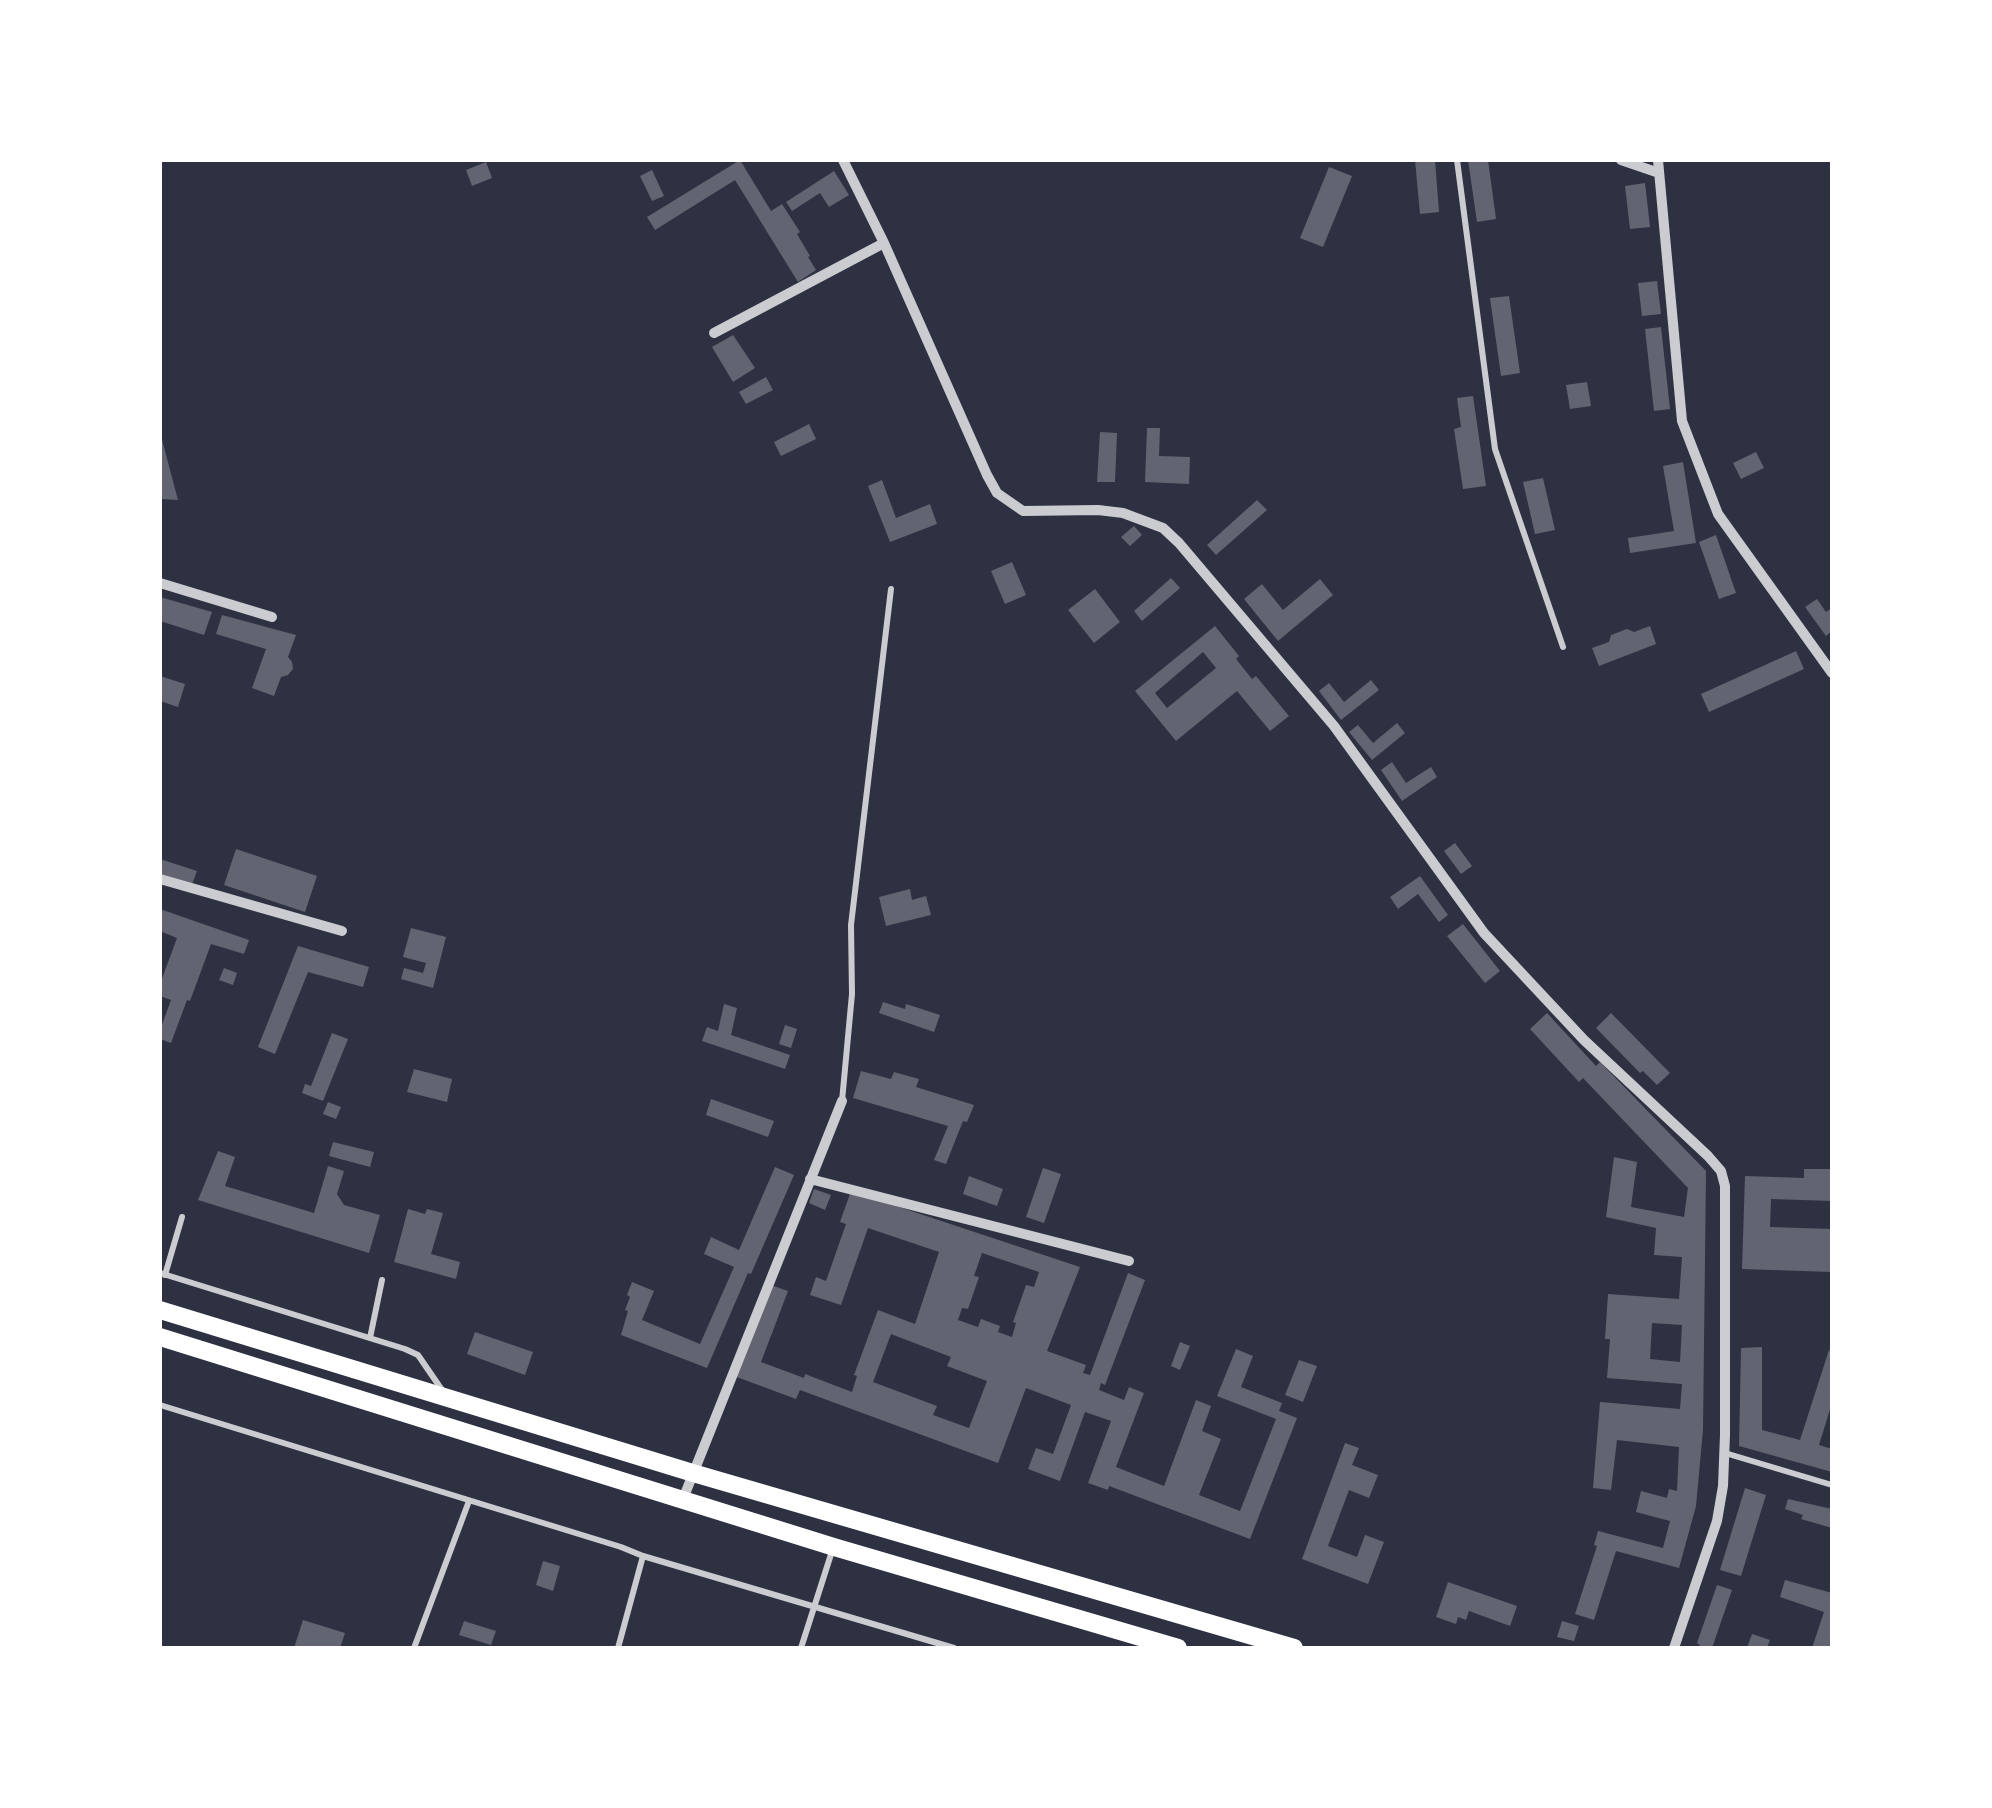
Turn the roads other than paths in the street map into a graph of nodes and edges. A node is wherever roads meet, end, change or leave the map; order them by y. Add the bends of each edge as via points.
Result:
1 (843, 160) edge
2 (1457, 160) edge
3 (1621, 160) edge
4 (1658, 160) edge
5 (1659, 173) junction
6 (884, 242) junction
7 (714, 333) dead end
8 (160, 583) edge
9 (892, 589) dead end
10 (272, 617) dead end
11 (1563, 647) dead end
12 (1832, 672) edge
13 (160, 879) edge
14 (342, 931) dead end
15 (842, 1101) joint
16 (810, 1179) junction
17 (182, 1217) dead end
18 (1129, 1261) dead end
19 (163, 1274) edge
20 (382, 1280) dead end
21 (160, 1310) edge
22 (160, 1337) edge
23 (370, 1338) junction
24 (446, 1397) junction
25 (160, 1405) edge
26 (1724, 1452) junction
27 (693, 1473) junction
28 (1832, 1484) edge
29 (683, 1499) junction
30 (469, 1500) junction
31 (834, 1547) junction
32 (644, 1556) junction
33 (815, 1605) junction
34 (414, 1648) edge
35 (618, 1648) edge
36 (802, 1648) edge
37 (954, 1648) edge
38 (1177, 1648) edge
39 (1294, 1648) edge
40 (1674, 1648) edge

1 - 6 street
2 - 11 lane via 1495,449
3 - 5 street
4 - 5 street
5 - 12 street via 1682,421 1718,514
6 - 7 street
6 - 26 street via 997,493 1023,511 1123,513 1164,528 1179,542 1334,726 1484,933 1721,1171
8 - 10 street
9 - 15 lane via 851,924
13 - 14 street
15 - 16 street
16 - 18 street
16 - 27 street
17 - 19 lane
19 - 23 lane
20 - 23 lane
21 - 24 main road
22 - 29 main road
23 - 24 lane via 418,1355
24 - 27 main road
25 - 30 lane
26 - 28 lane
26 - 40 street via 1717,1521
27 - 29 street
27 - 39 main road
29 - 31 main road
30 - 32 lane
30 - 34 lane
31 - 33 lane
31 - 38 main road
32 - 33 lane
32 - 35 lane
33 - 36 lane
33 - 37 lane

